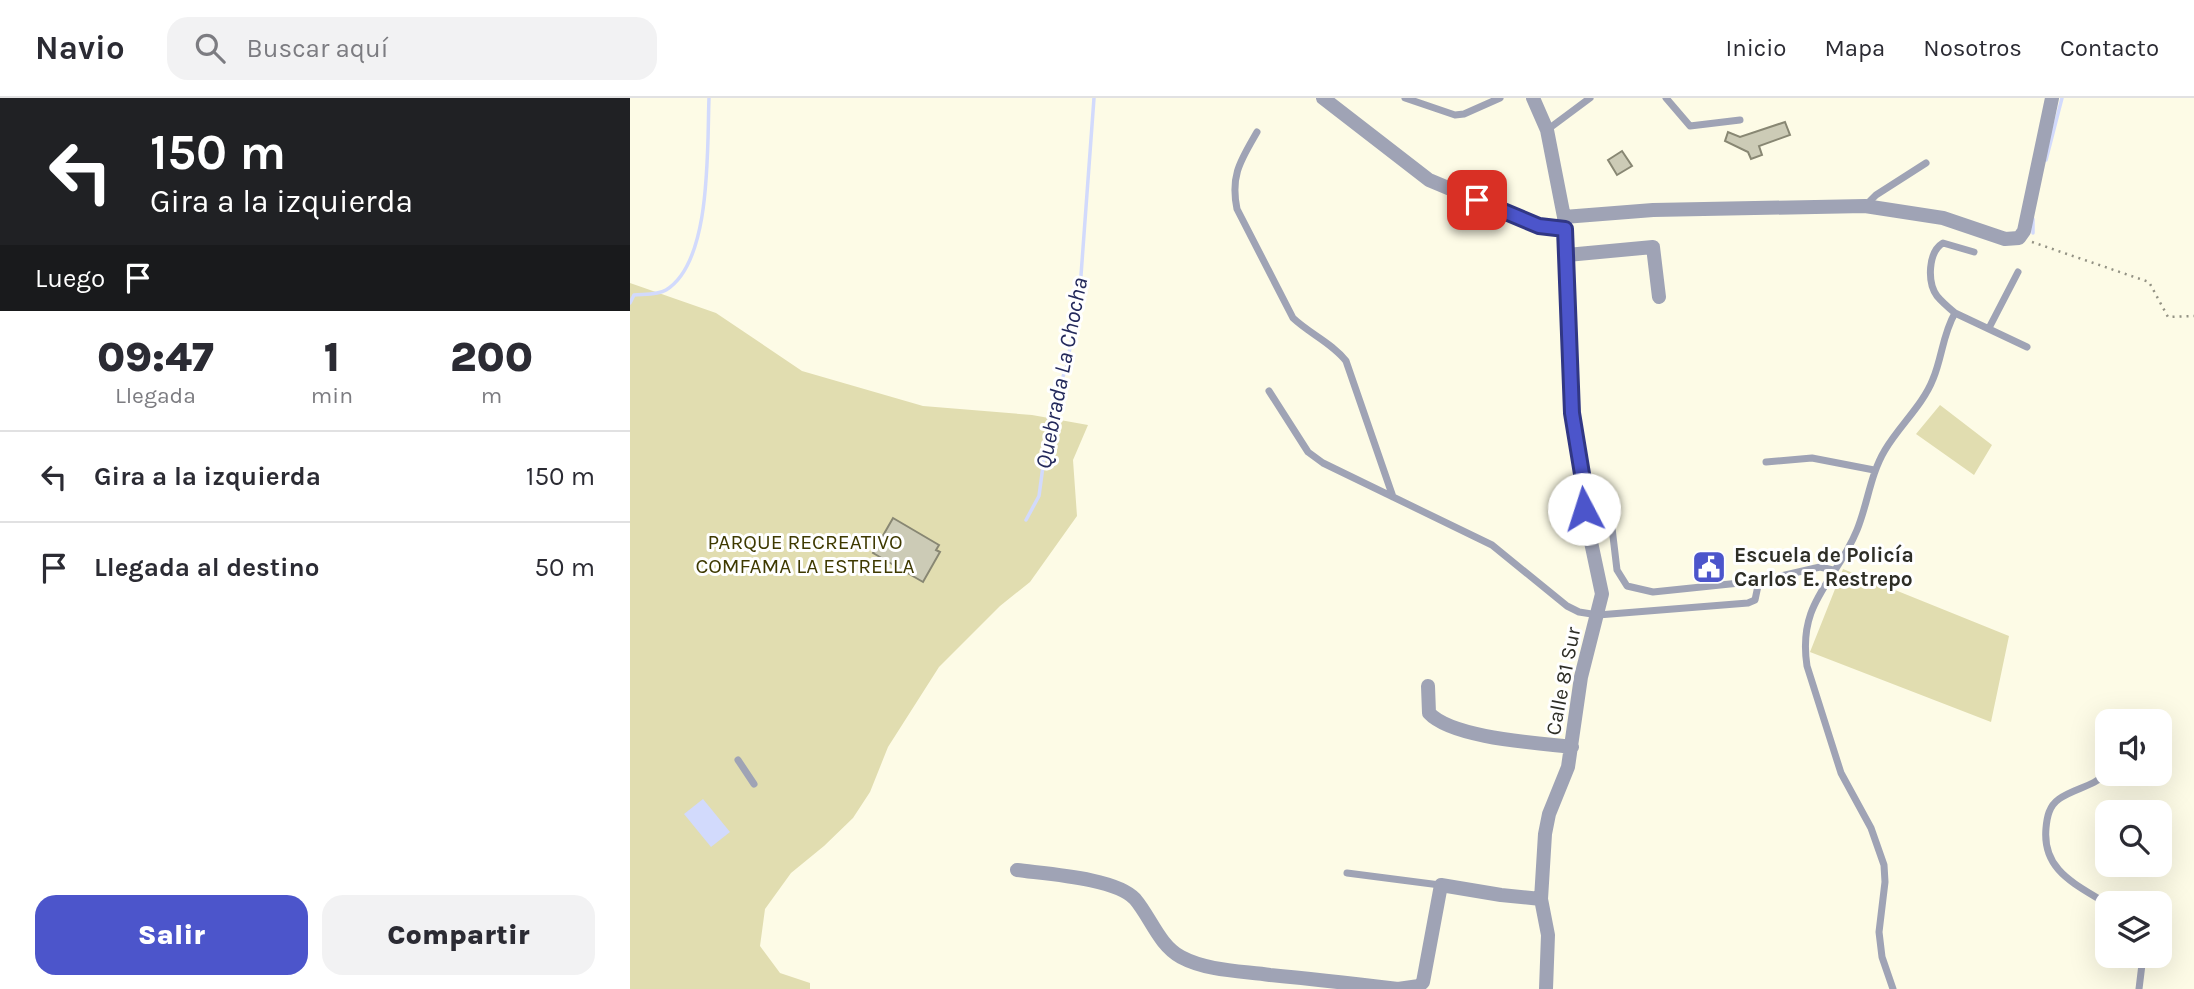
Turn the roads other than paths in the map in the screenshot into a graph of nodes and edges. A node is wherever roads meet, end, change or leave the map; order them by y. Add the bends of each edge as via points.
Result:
1 (1323, 98) edge
2 (1405, 98) edge
3 (1500, 98) edge
4 (1533, 98) edge
5 (1573, 98) edge
6 (1590, 98) edge
7 (1666, 98) edge
8 (2052, 98) edge
9 (1576, 110) junction
10 (1740, 120) dead end
11 (1547, 130) junction
12 (1257, 132) dead end
13 (1926, 163) dead end
14 (1866, 206) junction
15 (1565, 223) junction
16 (1974, 252) dead end
17 (1567, 255) junction
18 (2018, 272) dead end
19 (1659, 297) dead end
20 (1955, 313) junction
21 (1989, 328) junction
22 (2027, 347) dead end
23 (1269, 391) dead end
24 (1766, 462) dead end
25 (1874, 470) junction
26 (1583, 480) junction
27 (1393, 497) junction
28 (1833, 570) junction
29 (1759, 581) junction
30 (1598, 615) junction
31 (1428, 686) dead end
32 (1572, 747) junction
33 (738, 760) dead end
34 (2095, 782) edge
35 (754, 784) dead end
36 (1017, 870) dead end
37 (1347, 873) dead end
38 (1441, 885) junction
39 (2095, 896) edge
40 (1541, 899) junction
41 (2142, 968) edge
42 (1546, 989) edge
43 (1893, 989) edge
44 (2139, 989) edge

1 - 15 street via 1429,180 1539,226
2 - 3 lane via 1455,115
4 - 11 street, Calle 81 Sur
5 - 9 lane
6 - 9 lane
7 - 10 lane via 1690,126
8 - 14 street via 2019,238 2005,239 1943,218
9 - 11 lane
11 - 15 street, Calle 81 Sur
12 - 27 lane via 1238,165 1233,189 1237,209 1293,318 1346,361
13 - 14 lane
14 - 15 street via 1653,210
15 - 17 street, Calle 81 Sur
16 - 20 lane via 1944,243 1932,257 1932,286
17 - 19 street via 1653,247
17 - 26 street, Calle 81 Sur via 1572,413
18 - 21 lane
20 - 21 lane
20 - 25 lane via 1933,381
21 - 22 lane
23 - 27 lane via 1308,452
24 - 25 lane via 1812,458
25 - 28 lane via 1858,530
26 - 29 lane via 1597,488 1610,511 1617,570 1628,586 1653,592
26 - 30 street, Calle 81 Sur via 1584,509 1602,585
27 - 30 lane via 1492,545 1567,606
28 - 29 lane via 1820,567
28 - 43 lane via 1814,604 1804,648 1842,773 1884,864 1879,932
29 - 30 lane via 1755,600 1748,603
30 - 32 street, Calle 81 Sur via 1587,645
31 - 32 street via 1429,713 1437,722 1489,736
32 - 40 street, Calle 81 Sur via 1549,814
33 - 35 lane
34 - 39 lane via 2058,799 2047,816 2045,844 2057,869
36 - 38 street via 1125,890 1172,951 1193,962 1398,989 1423,982
37 - 38 lane
38 - 40 street
40 - 42 street, Calle 81 Sur via 1548,935
41 - 44 lane

